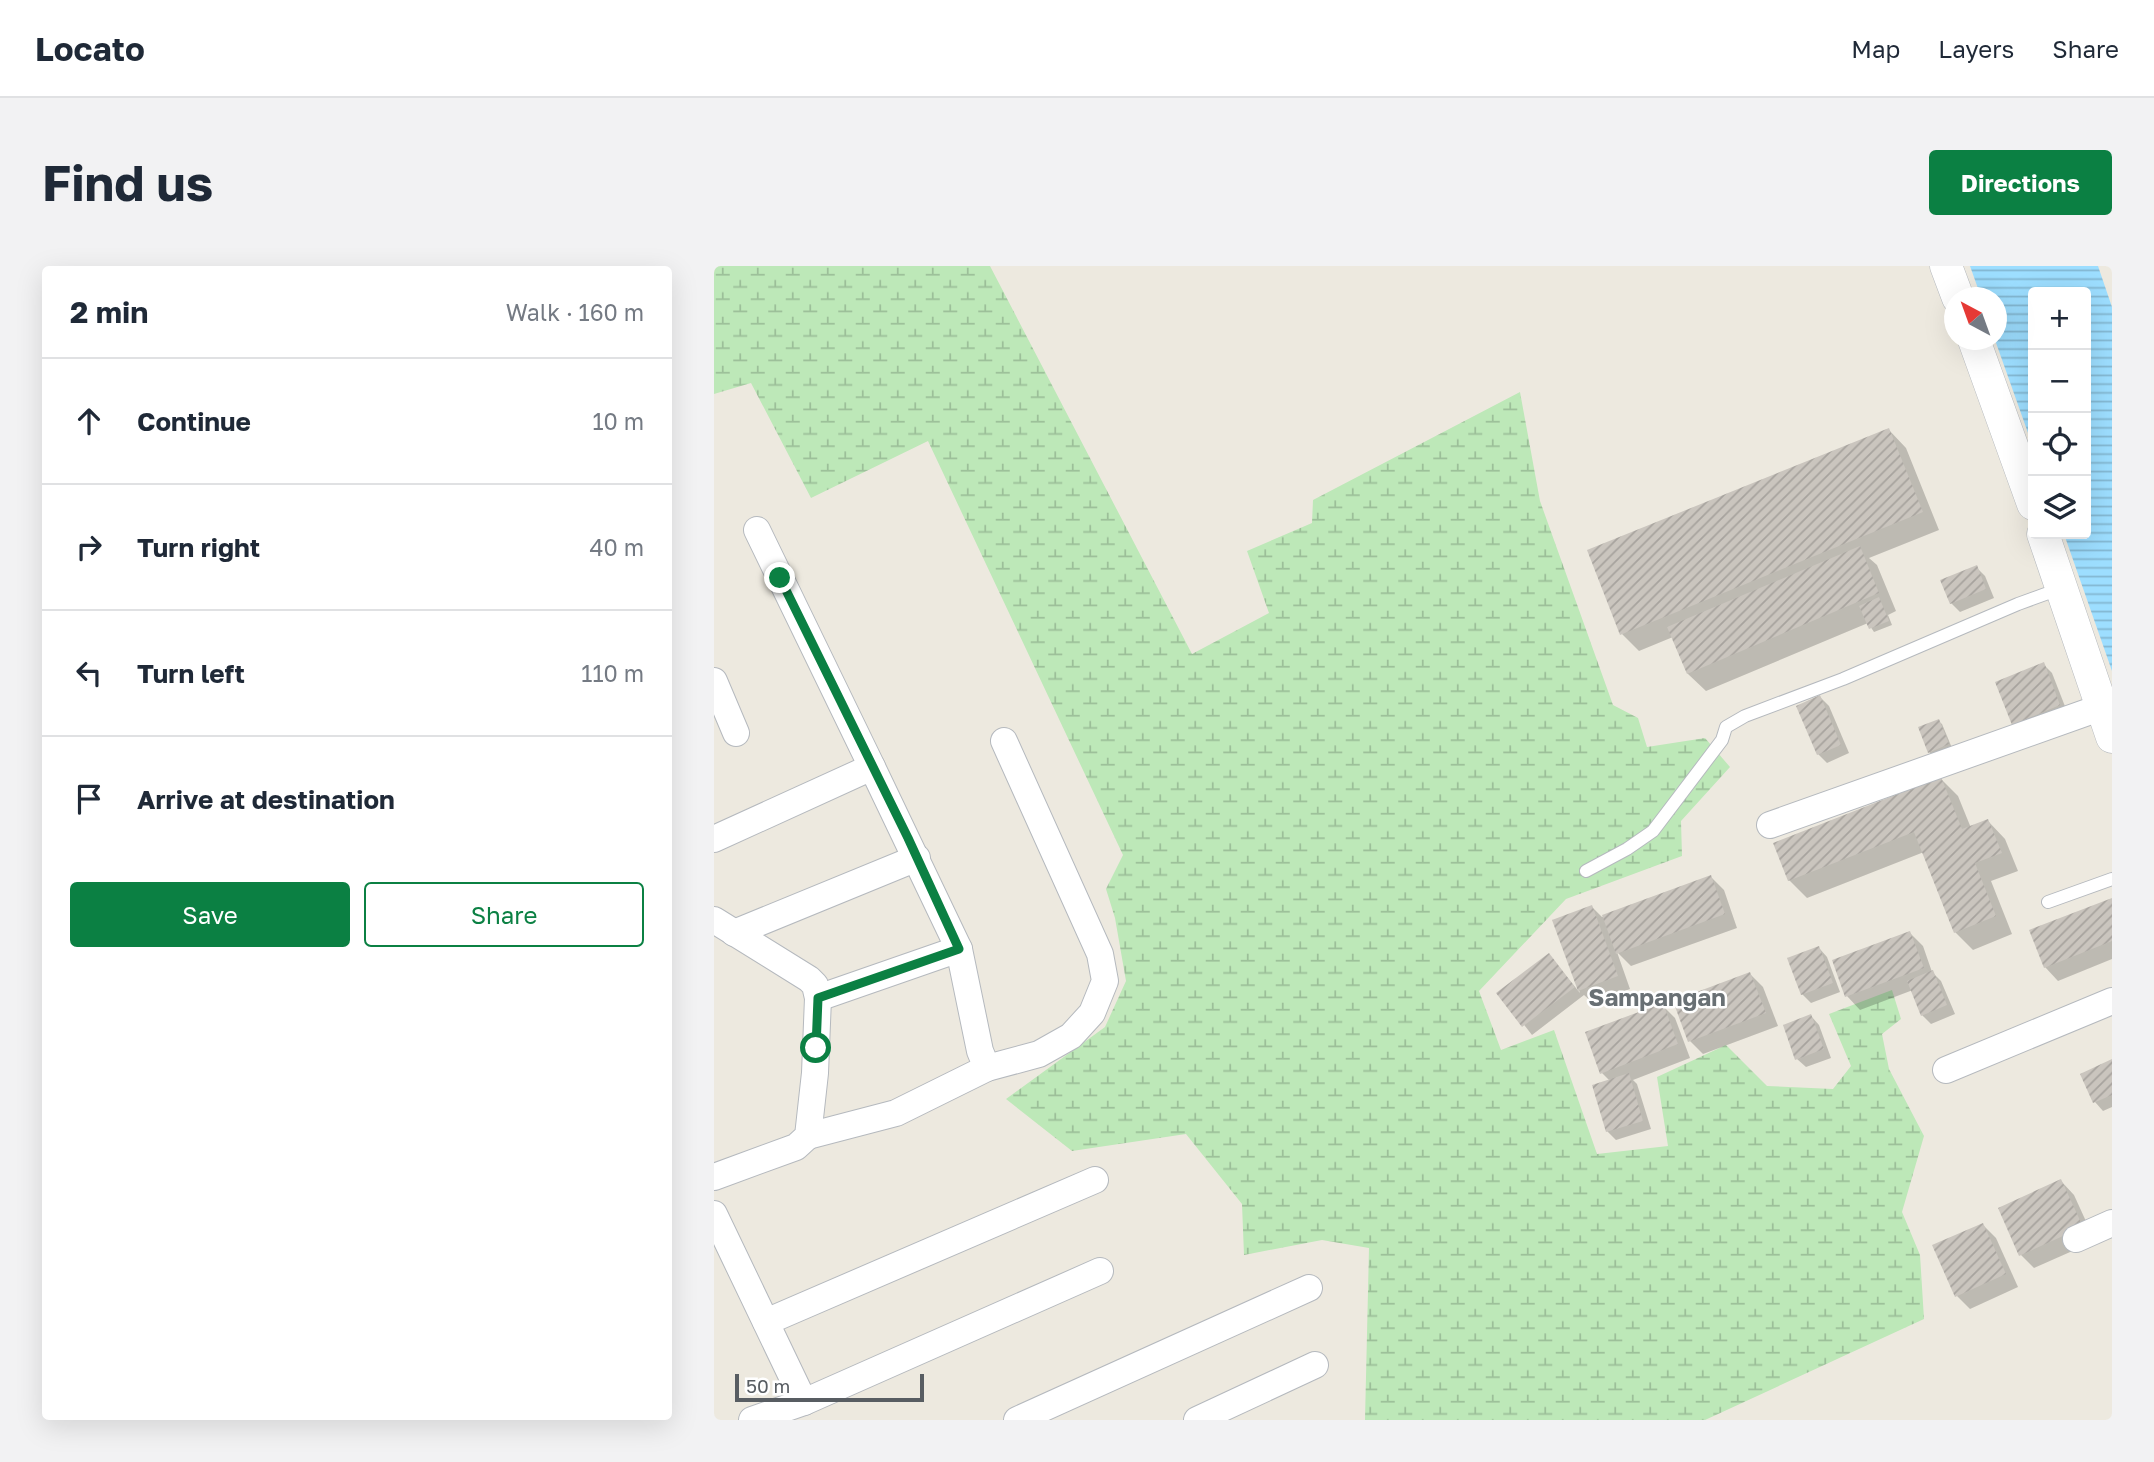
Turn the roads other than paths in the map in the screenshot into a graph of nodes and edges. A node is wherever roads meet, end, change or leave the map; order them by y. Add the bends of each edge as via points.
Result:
1 (1946, 266) edge
2 (1954, 287) edge
3 (1978, 350) edge
4 (2028, 490) edge
5 (757, 530) dead end
6 (2045, 539) edge
7 (2062, 588) junction
8 (714, 681) edge
9 (2102, 707) junction
10 (736, 733) dead end
11 (2112, 737) edge
12 (1004, 741) dead end
13 (872, 767) junction
14 (1770, 825) dead end
15 (714, 839) edge
16 (917, 858) junction
17 (1586, 871) dead end
18 (2112, 879) edge
19 (2048, 902) dead end
20 (724, 927) edge
21 (959, 949) junction
22 (818, 998) junction
23 (2112, 1001) edge
24 (987, 1068) junction
25 (1946, 1070) dead end
26 (808, 1136) junction
27 (714, 1177) edge
28 (1095, 1180) dead end
29 (714, 1214) edge
30 (2112, 1223) edge
31 (2076, 1239) dead end
32 (1100, 1271) dead end
33 (1309, 1288) dead end
34 (766, 1322) junction
35 (1315, 1365) dead end
36 (804, 1402) junction
37 (752, 1420) edge
38 (1017, 1420) edge
39 (1197, 1420) edge

1 - 2 street
3 - 4 street
5 - 13 street
6 - 7 street
7 - 9 street
7 - 17 lane via 1726,727 1722,740 1653,831
8 - 10 street
9 - 11 street
9 - 14 street
12 - 24 street via 1100,954 1105,981 1092,1013 1071,1037 1039,1054
13 - 15 street
13 - 16 street
16 - 20 street
16 - 21 street
18 - 19 lane
20 - 22 street via 809,979
21 - 22 street
21 - 24 street
22 - 26 street
23 - 25 street
24 - 26 street via 896,1113
26 - 27 street via 796,1147
28 - 34 street
29 - 34 street
30 - 31 street
32 - 36 street
33 - 38 street
34 - 36 street
35 - 39 street
36 - 37 street

